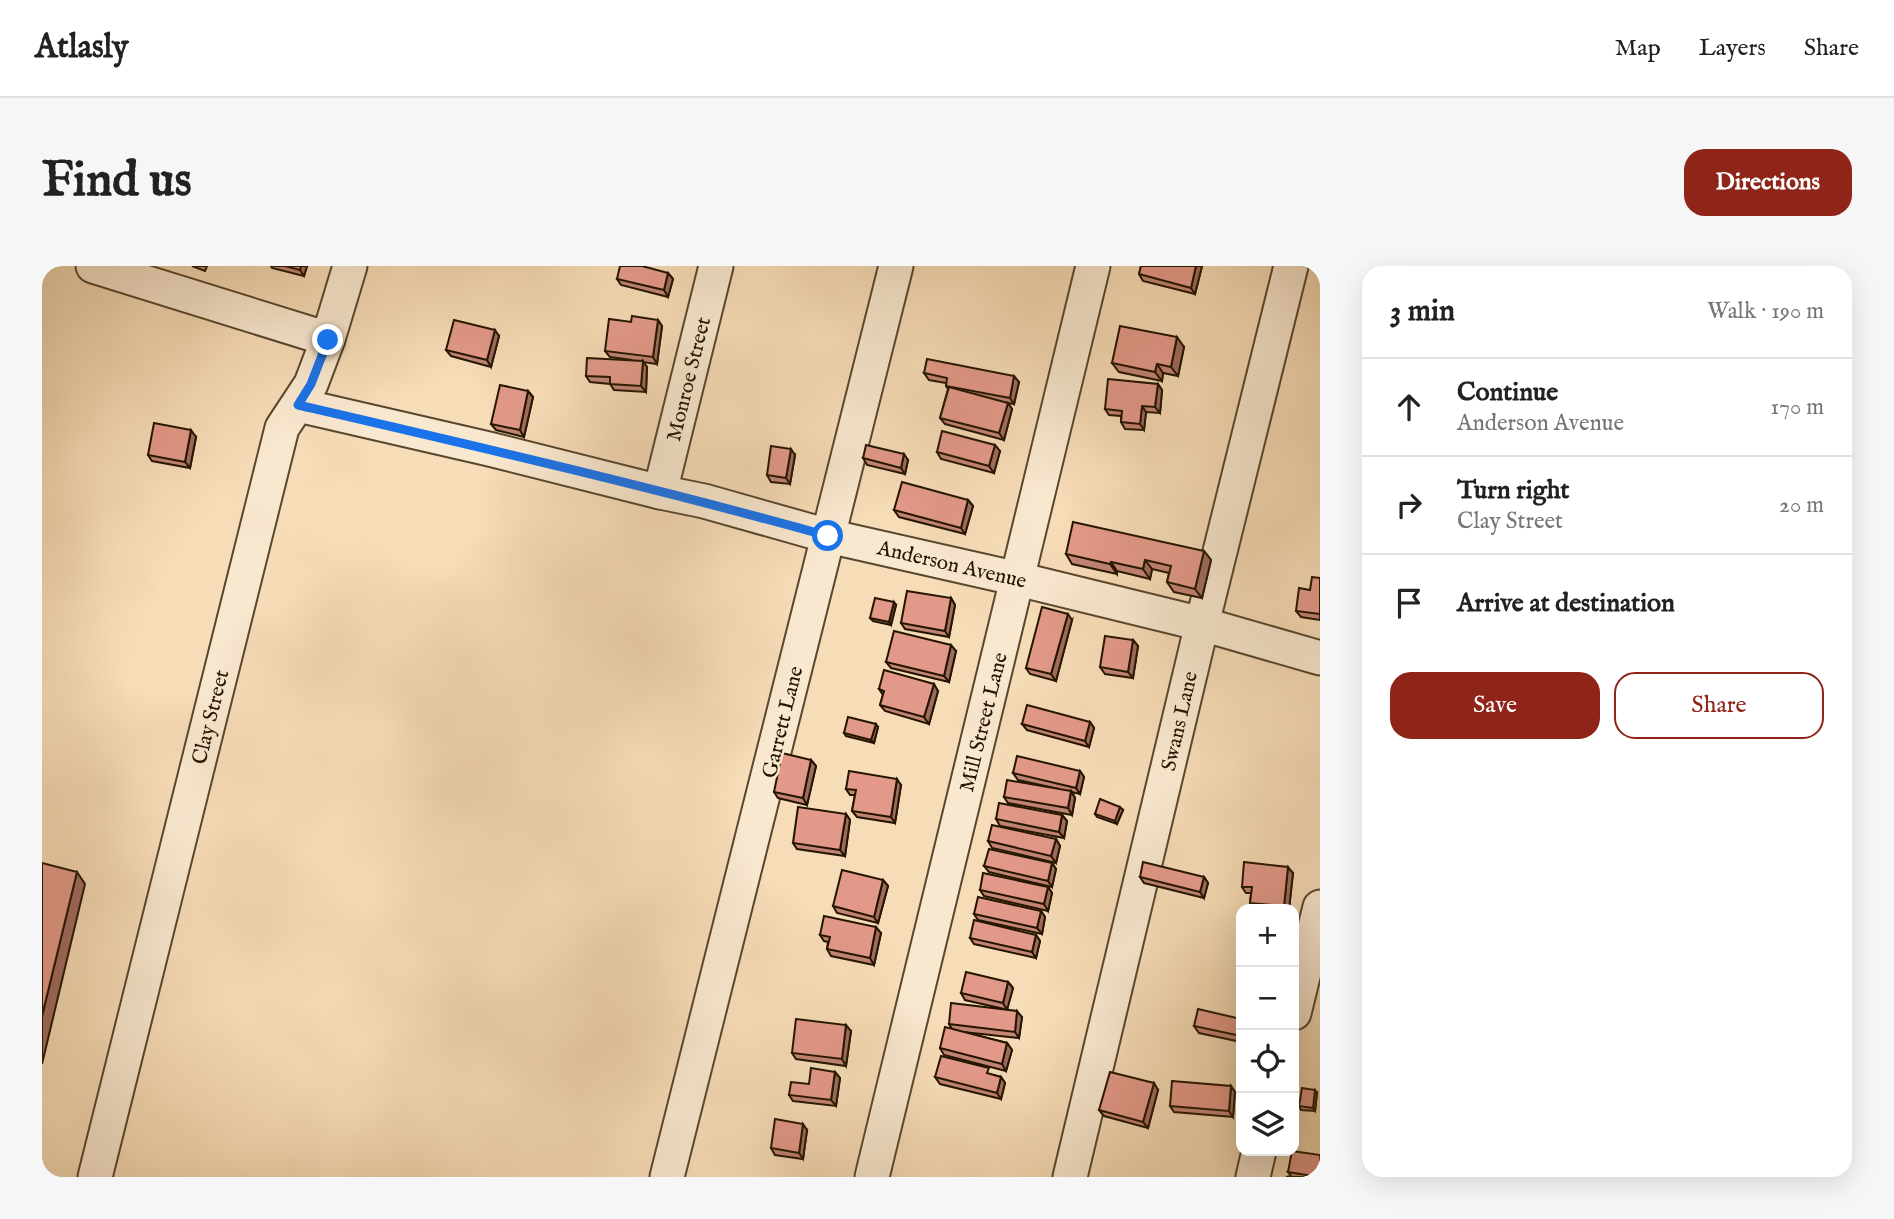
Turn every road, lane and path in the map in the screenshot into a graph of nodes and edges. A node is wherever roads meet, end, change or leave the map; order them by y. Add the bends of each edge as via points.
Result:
1 (93, 266) edge
2 (350, 266) edge
3 (716, 266) edge
4 (896, 266) edge
5 (1093, 266) edge
6 (1291, 266) edge
7 (328, 340) junction
8 (298, 405) junction
9 (660, 492) junction
10 (828, 536) junction
11 (1018, 579) junction
12 (1202, 624) junction
13 (1320, 658) edge
14 (1320, 907) edge
15 (1299, 993) edge
16 (1258, 1156) edge
17 (95, 1177) edge
18 (667, 1177) edge
19 (872, 1177) edge
20 (1070, 1177) edge
21 (1253, 1177) edge

1 - 7 street
2 - 7 street, Clay Street
3 - 9 street, Monroe Street
4 - 10 street, Garrett Lane
5 - 11 street, Mill Street Lane
6 - 12 street, Swans Lane
7 - 8 street, Clay Street
8 - 9 street, Anderson Avenue
8 - 17 street, Clay Street via 282,428
9 - 10 street, Anderson Avenue
10 - 11 street, Anderson Avenue
10 - 18 street, Garrett Lane
11 - 12 street, Anderson Avenue
11 - 19 street, Mill Street Lane
12 - 13 street, Anderson Avenue
12 - 20 street, Swans Lane
14 - 15 street
16 - 21 street

